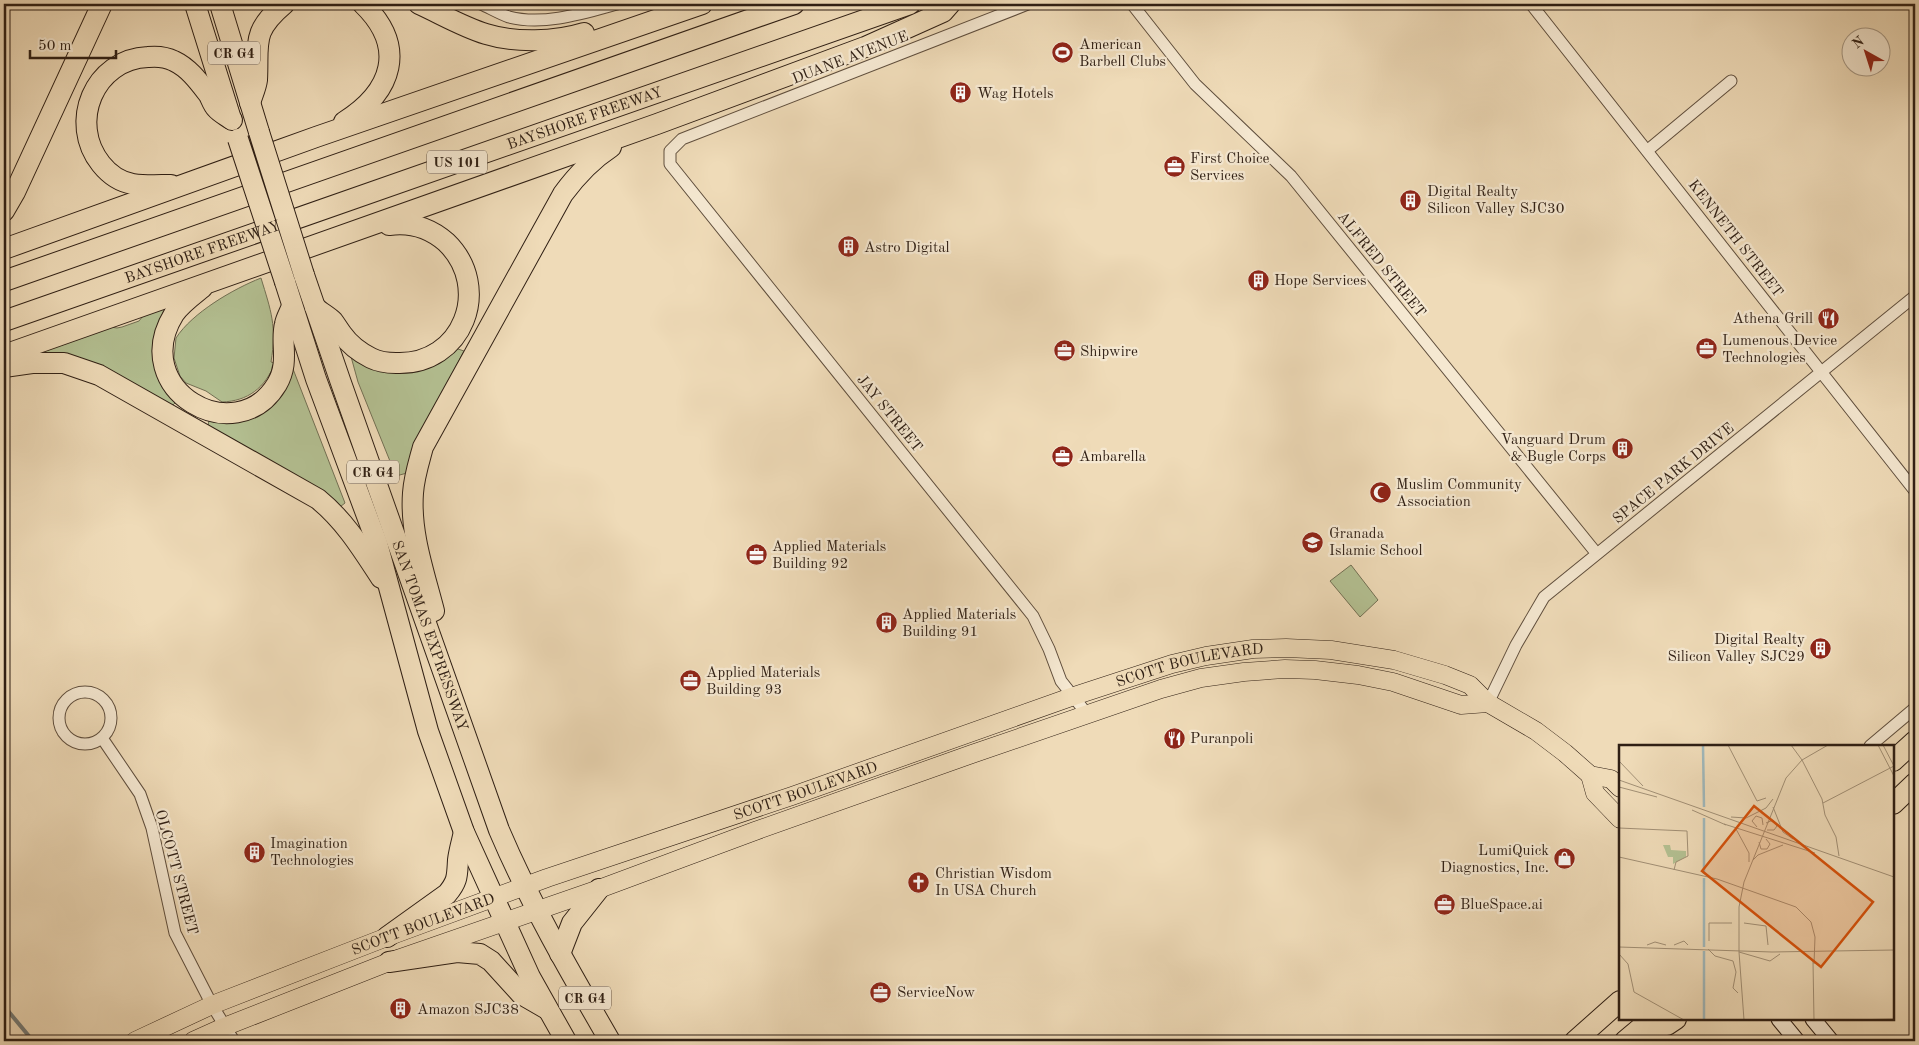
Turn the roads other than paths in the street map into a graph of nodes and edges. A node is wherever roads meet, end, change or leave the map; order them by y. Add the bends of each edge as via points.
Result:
1 (102, 4) edge
2 (195, 4) edge
3 (220, 4) edge
4 (284, 4) edge
5 (363, 4) edge
6 (419, 4) edge
7 (481, 4) edge
8 (617, 4) edge
9 (681, 4) edge
10 (702, 4) edge
11 (794, 4) edge
12 (910, 4) edge
13 (950, 4) edge
14 (1028, 4) edge
15 (1132, 4) edge
16 (1531, 4) edge
17 (1731, 81) dead end
18 (250, 103) junction
19 (232, 120) junction
20 (657, 124) junction
21 (316, 137) junction
22 (682, 139) joint
23 (1648, 150) junction
24 (188, 184) junction
25 (4, 211) edge
26 (365, 229) junction
27 (4, 249) edge
28 (4, 281) edge
29 (210, 281) junction
30 (1915, 296) edge
31 (292, 306) junction
32 (315, 307) junction
33 (4, 321) edge
34 (4, 355) edge
35 (4, 367) edge
36 (1821, 372) junction
37 (1915, 491) edge
38 (1597, 554) junction
39 (392, 594) junction
40 (431, 637) junction
41 (1074, 696) junction
42 (1488, 703) junction
43 (1915, 708) edge
44 (1088, 714) junction
45 (102, 738) junction
46 (1915, 741) edge
47 (1871, 745) edge
48 (1894, 760) edge
49 (1590, 775) junction
50 (1915, 783) edge
51 (1619, 787) edge
52 (1894, 803) edge
53 (1619, 818) edge
54 (464, 832) junction
55 (525, 888) junction
56 (599, 889) junction
57 (492, 898) junction
58 (538, 910) junction
59 (504, 922) junction
60 (387, 937) junction
61 (560, 954) junction
62 (389, 962) junction
63 (1619, 1002) edge
64 (212, 1005) junction
65 (547, 1009) junction
66 (1674, 1020) edge
67 (1780, 1020) edge
68 (1815, 1020) edge
69 (1648, 1022) edge
70 (224, 1027) junction
71 (135, 1041) edge
72 (193, 1041) edge
73 (234, 1041) edge
74 (566, 1041) edge
75 (610, 1041) edge
76 (1575, 1041) edge
77 (1625, 1041) edge
78 (1797, 1041) edge
79 (1831, 1041) edge

1 - 25 highway
2 - 19 highway, CR G4
3 - 18 highway, CR G4
4 - 18 highway via 260,33 256,82
5 - 21 highway via 374,14 387,41 385,82 362,110
6 - 9 highway via 486,34 529,41 567,38
7 - 8 street via 510,17 547,20
10 - 21 highway
11 - 28 highway, US 101
12 - 33 highway, BAYSHORE FREEWAY / US 101
13 - 20 highway via 942,12 865,46
14 - 22 street, DUANE AVENUE
15 - 38 street, ALFRED STREET via 1195,84 1291,176
16 - 23 street, KENNETH STREET
17 - 23 street
18 - 32 highway, SAN TOMAS EXPRESSWAY / CR G4, bridge
19 - 24 highway via 216,108 185,67 164,57 138,57 121,63 99,83 87,109 86,121 90,145 104,167 113,176 133,184
19 - 31 highway, SAN TOMAS EXPRESSWAY / CR G4, bridge
20 - 26 highway
20 - 40 highway via 594,158 563,194 423,447 413,498 418,549 436,618
21 - 24 highway
22 - 41 street, JAY STREET via 670,152 670,164 1033,616 1061,681
23 - 36 street, KENNETH STREET
24 - 27 highway
26 - 29 highway
26 - 32 highway via 414,225 433,233 453,250 463,264 470,294 468,310 459,331 426,359 386,363 360,352 346,340 334,322
29 - 31 highway via 175,313 162,350 172,383 181,395 191,404 207,410 228,413 242,410 270,393 282,373 284,325
29 - 34 highway
30 - 36 street, SPACE PARK DRIVE
31 - 39 highway, SAN TOMAS EXPRESSWAY / CR G4 via 369,520
32 - 40 highway, SAN TOMAS EXPRESSWAY / CR G4
35 - 39 highway via 64,363 99,375 318,499 351,533
36 - 37 street, KENNETH STREET
36 - 38 street, SPACE PARK DRIVE
38 - 42 street, SPACE PARK DRIVE via 1544,597
39 - 54 highway, SAN TOMAS EXPRESSWAY / CR G4 via 428,731
40 - 55 highway, SAN TOMAS EXPRESSWAY / CR G4 via 499,830
41 - 42 main road, SCOTT BOULEVARD via 1206,656 1286,648 1331,650 1394,660 1470,685
41 - 44 street, JAY STREET
41 - 55 main road, SCOTT BOULEVARD
42 - 44 main road, SCOTT BOULEVARD via 1462,704 1393,682 1358,675 1285,669 1201,678
42 - 49 main road, SCOTT BOULEVARD via 1536,731
43 - 47 street
44 - 56 main road, SCOTT BOULEVARD
45 - 45 street via 111,723 109,705 96,693 78,692 70,696 58,718 64,734 78,743
45 - 64 street, OLCOTT STREET via 140,794 152,828 175,933
46 - 48 highway
49 - 51 main road, SCOTT BOULEVARD via 1611,779
49 - 53 main road, SCOTT BOULEVARD via 1596,793
50 - 52 highway
54 - 57 highway, SAN TOMAS EXPRESSWAY / CR G4
54 - 60 highway via 458,873 448,894
55 - 57 main road, SCOTT BOULEVARD
55 - 58 highway, SAN TOMAS EXPRESSWAY / CR G4
56 - 58 main road, SCOTT BOULEVARD
56 - 61 highway via 572,922
57 - 59 highway, SAN TOMAS EXPRESSWAY / CR G4
57 - 60 main road, SCOTT BOULEVARD
58 - 59 main road, SCOTT BOULEVARD
58 - 61 highway, SAN TOMAS EXPRESSWAY / CR G4
59 - 62 main road, SCOTT BOULEVARD
59 - 65 highway, SAN TOMAS EXPRESSWAY / CR G4
60 - 64 main road, SCOTT BOULEVARD
61 - 75 highway, SAN TOMAS EXPRESSWAY / CR G4
62 - 65 highway via 457,952 480,954 491,961 521,994
62 - 70 main road, SCOTT BOULEVARD
63 - 76 highway
64 - 70 street, OLCOTT STREET
64 - 71 main road, SCOTT BOULEVARD
65 - 74 highway, SAN TOMAS EXPRESSWAY / CR G4
66 - 69 highway via 1667,1025
67 - 78 main road
68 - 79 main road
69 - 77 highway
70 - 72 main road, SCOTT BOULEVARD
70 - 73 street, OLCOTT STREET

